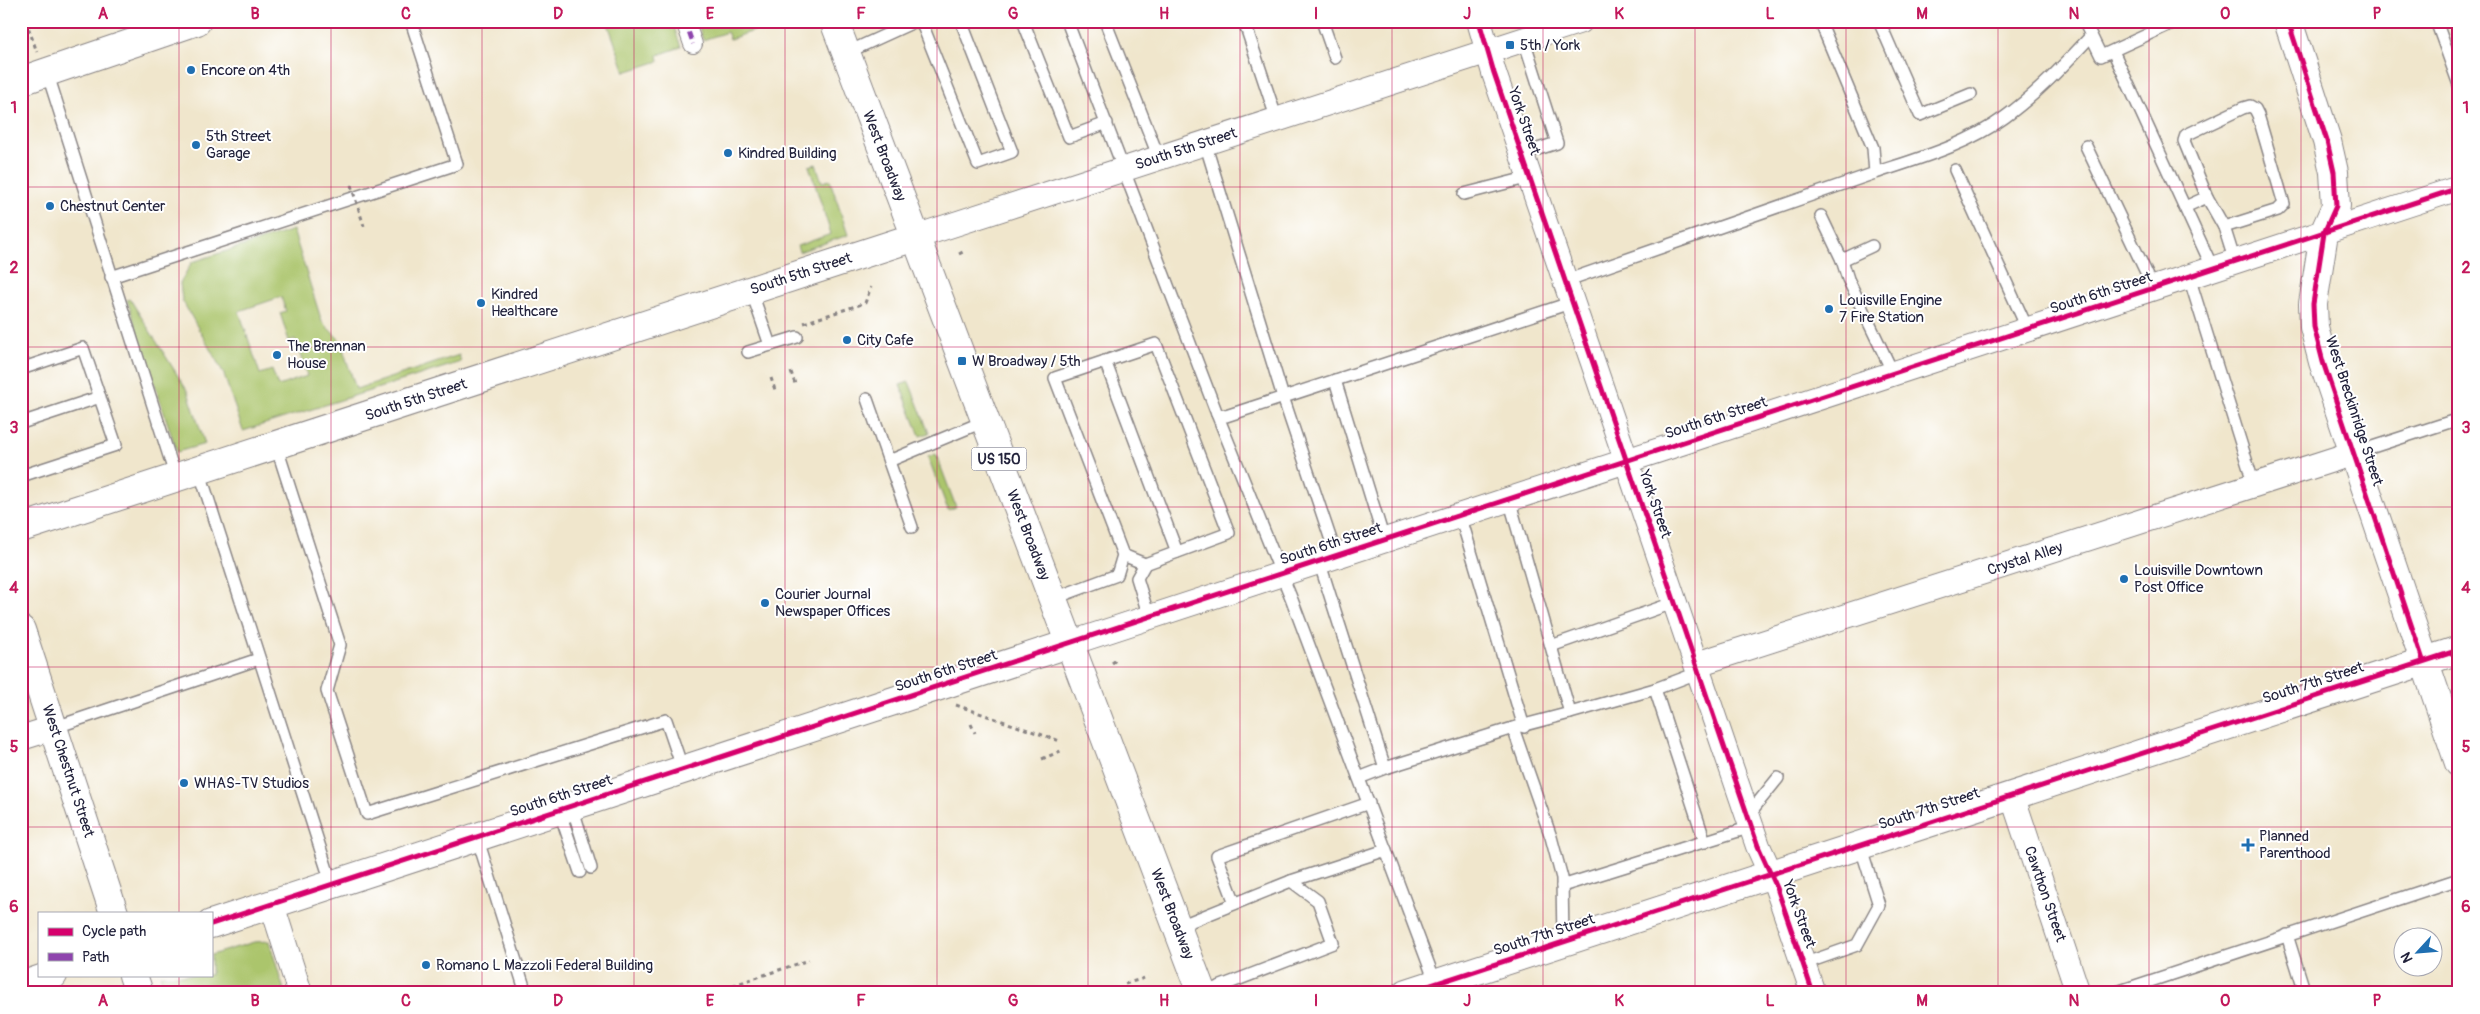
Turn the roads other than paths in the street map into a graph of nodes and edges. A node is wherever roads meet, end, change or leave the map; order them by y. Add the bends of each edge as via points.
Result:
1 (197, 21) edge
2 (411, 21) edge
3 (685, 21) edge
4 (834, 21) edge
5 (916, 21) edge
6 (921, 21) edge
7 (961, 21) edge
8 (1023, 21) edge
9 (1067, 21) edge
10 (1105, 21) edge
11 (1244, 21) edge
12 (1322, 21) edge
13 (1479, 21) edge
14 (1581, 21) edge
15 (1820, 21) edge
16 (1879, 21) edge
17 (2084, 21) edge
18 (2177, 21) edge
19 (2288, 21) edge
20 (2436, 21) edge
21 (2092, 36) junction
22 (1524, 40) junction
23 (693, 44) dead end
24 (2113, 51) junction
25 (1488, 52) junction
26 (846, 53) junction
27 (1335, 58) dead end
28 (42, 64) junction
29 (21, 80) edge
30 (2459, 85) edge
31 (1971, 94) dead end
32 (1277, 120) junction
33 (1107, 123) junction
34 (1206, 143) junction
35 (2086, 146) dead end
36 (1522, 154) junction
37 (1159, 158) junction
38 (1125, 169) junction
39 (1955, 170) dead end
40 (1875, 172) junction
41 (1530, 177) junction
42 (2459, 188) edge
43 (1464, 194) dead end
44 (2207, 197) junction
45 (2184, 208) junction
46 (1821, 216) dead end
47 (2224, 227) junction
48 (2324, 233) junction
49 (915, 237) junction
50 (1872, 246) dead end
51 (1842, 260) junction
52 (2235, 262) junction
53 (2212, 270) junction
54 (111, 277) junction
55 (2189, 277) junction
56 (2154, 289) junction
57 (751, 290) junction
58 (1569, 291) junction
59 (2028, 330) junction
60 (797, 337) dead end
61 (770, 345) junction
62 (748, 352) dead end
63 (1105, 361) junction
64 (21, 369) edge
65 (1893, 373) junction
66 (1335, 380) junction
67 (100, 397) junction
68 (1283, 397) junction
69 (867, 399) dead end
70 (1218, 414) junction
71 (2459, 419) edge
72 (985, 421) junction
73 (21, 423) edge
74 (276, 445) junction
75 (2354, 454) junction
76 (1627, 460) junction
77 (889, 461) junction
78 (188, 474) junction
79 (21, 476) edge
80 (2254, 486) junction
81 (1509, 499) junction
82 (1460, 515) junction
83 (912, 527) dead end
84 (21, 528) edge
85 (1384, 540) junction
86 (1177, 552) junction
87 (1123, 556) junction
88 (1328, 558) junction
89 (1145, 564) junction
90 (1280, 574) junction
91 (1117, 575) junction
92 (1136, 578) junction
93 (1052, 599) junction
94 (1676, 602) junction
95 (1149, 617) junction
96 (21, 630) edge
97 (1068, 644) junction
98 (1551, 646) junction
99 (2459, 650) edge
100 (260, 659) junction
101 (2423, 660) junction
102 (1698, 668) junction
103 (1655, 689) junction
104 (1570, 713) junction
105 (1518, 727) junction
106 (53, 728) junction
107 (21, 738) edge
108 (2459, 763) edge
109 (1384, 768) junction
110 (682, 770) junction
111 (1359, 778) junction
112 (1778, 778) dead end
113 (2012, 795) junction
114 (1369, 803) junction
115 (566, 808) junction
116 (1750, 821) junction
117 (477, 837) junction
118 (1705, 842) junction
119 (1860, 844) junction
120 (1386, 850) junction
121 (585, 870) dead end
122 (1770, 874) junction
123 (2459, 878) edge
124 (1291, 881) junction
125 (332, 885) junction
126 (1562, 886) junction
127 (1235, 903) junction
128 (272, 905) junction
129 (114, 912) edge
130 (212, 924) edge
131 (1177, 926) junction
132 (2287, 936) junction
133 (1563, 941) junction
134 (1803, 964) junction
135 (50, 976) edge
136 (133, 976) edge
137 (21, 986) edge
138 (1438, 988) edge
139 (139, 993) edge
140 (300, 993) edge
141 (526, 993) edge
142 (1202, 993) edge
143 (1406, 993) edge
144 (1813, 993) edge
145 (2078, 993) edge
146 (2114, 993) edge
147 (2305, 993) edge

1 - 28 street
2 - 54 lane via 457,164
3 - 23 street
4 - 26 street, West Broadway / US 150
5 - 26 lane
6 - 7 lane via 978,164 1012,152
8 - 33 lane via 1069,137
9 - 33 lane
10 - 37 lane
11 - 32 lane
12 - 27 lane
13 - 25 street, York Street
14 - 22 street, South 5th Street
15 - 40 lane via 1873,148
16 - 31 lane via 1920,115
17 - 21 lane
18 - 24 lane
19 - 48 street, West Breckinridge Street via 2334,172 2336,206
20 - 30 lane
21 - 24 lane via 2101,56
21 - 40 lane via 2047,83 2005,118 1971,138 1933,154
22 - 25 street, South 5th Street
22 - 36 lane via 1557,143
24 - 45 lane
25 - 32 street, South 5th Street
25 - 36 street, York Street
26 - 49 street, West Broadway / US 150
28 - 29 street
28 - 54 lane
32 - 34 street, South 5th Street
33 - 38 lane
34 - 37 street, South 5th Street
34 - 68 lane
35 - 56 lane
36 - 41 street, York Street
37 - 38 street, South 5th Street
38 - 49 street, South 5th Street
38 - 70 lane
39 - 59 lane
40 - 58 lane
41 - 43 lane
41 - 58 street, York Street
42 - 48 street, South 6th Street
44 - 45 lane
44 - 47 lane
44 - 47 lane via 2184,141 2186,134 2243,108 2250,106 2256,109 2284,204 2278,210
45 - 53 lane
46 - 51 lane
47 - 52 lane
48 - 52 street, South 6th Street
48 - 75 street, West Breckinridge Street via 2313,304 2314,327
49 - 57 street, South 5th Street
49 - 72 street, West Broadway / US 150
50 - 51 lane
51 - 65 lane
52 - 53 street, South 6th Street
53 - 55 street, South 6th Street
54 - 78 lane
55 - 56 street, South 6th Street
55 - 80 lane
56 - 59 street, South 6th Street
57 - 61 lane
57 - 74 street, South 5th Street
58 - 66 lane
58 - 76 street, York Street
59 - 65 street, South 6th Street
60 - 61 lane
61 - 62 lane
63 - 86 lane
63 - 86 lane via 1156,344 1229,533
63 - 87 lane via 1055,378
64 - 67 lane via 83,348
65 - 76 street, South 6th Street
66 - 68 lane
66 - 85 lane
67 - 73 lane
67 - 79 lane via 116,444
68 - 70 lane via 1226,416
68 - 88 lane
69 - 77 lane
70 - 90 lane
71 - 75 lane
72 - 77 lane
72 - 93 street, West Broadway / US 150
74 - 78 street, South 5th Street
74 - 110 lane via 340,644 327,691 366,814 666,720
75 - 80 street, Crystal Alley
75 - 101 street, West Breckinridge Street
76 - 81 street, South 6th Street
76 - 94 street, York Street
77 - 83 lane
78 - 84 street, South 5th Street
78 - 100 lane
80 - 102 street, Crystal Alley
81 - 82 street, South 6th Street
81 - 98 lane
82 - 85 street, South 6th Street
82 - 105 lane
85 - 88 street, South 6th Street
86 - 89 lane
87 - 89 lane
87 - 91 lane
88 - 90 street, South 6th Street
88 - 109 lane
89 - 92 lane
90 - 95 street, South 6th Street
90 - 111 lane
91 - 92 lane
91 - 93 lane
92 - 95 lane
93 - 97 street, West Broadway / US 150
94 - 98 lane
94 - 102 street, York Street
95 - 97 street, South 6th Street
96 - 106 street, West Chestnut Street
97 - 110 street, South 6th Street
97 - 131 street, West Broadway / US 150
98 - 104 lane
99 - 101 street, South 7th Street
100 - 106 lane
100 - 125 lane
101 - 108 street, West Breckinridge Street
101 - 113 street, South 7th Street
102 - 103 lane
102 - 116 street, York Street
103 - 104 lane
103 - 118 lane
104 - 105 lane
105 - 109 lane
105 - 126 lane
106 - 107 street
106 - 129 street, West Chestnut Street
109 - 111 lane
110 - 115 street, South 6th Street
111 - 114 lane
112 - 116 lane
113 - 119 street, South 7th Street
113 - 145 street, Cawthon Street
114 - 120 lane
114 - 127 lane via 1218,856
115 - 117 street, South 6th Street
115 - 121 lane
116 - 118 lane
116 - 122 street, York Street
117 - 125 street, South 6th Street
117 - 141 lane
118 - 126 lane
119 - 122 street, South 7th Street
119 - 134 lane via 1879,905 1857,945
120 - 124 lane
120 - 138 lane
122 - 133 street, South 7th Street
122 - 134 street, York Street
123 - 132 lane
124 - 127 lane
124 - 142 lane via 1318,901 1333,943
125 - 128 street, South 6th Street
126 - 133 lane
127 - 131 lane
128 - 130 street, South 6th Street
128 - 140 street
131 - 142 street, West Broadway / US 150
132 - 146 lane
132 - 147 lane
133 - 138 street, South 7th Street
134 - 144 street, York Street
135 - 137 street
136 - 139 street
138 - 143 street, South 7th Street

